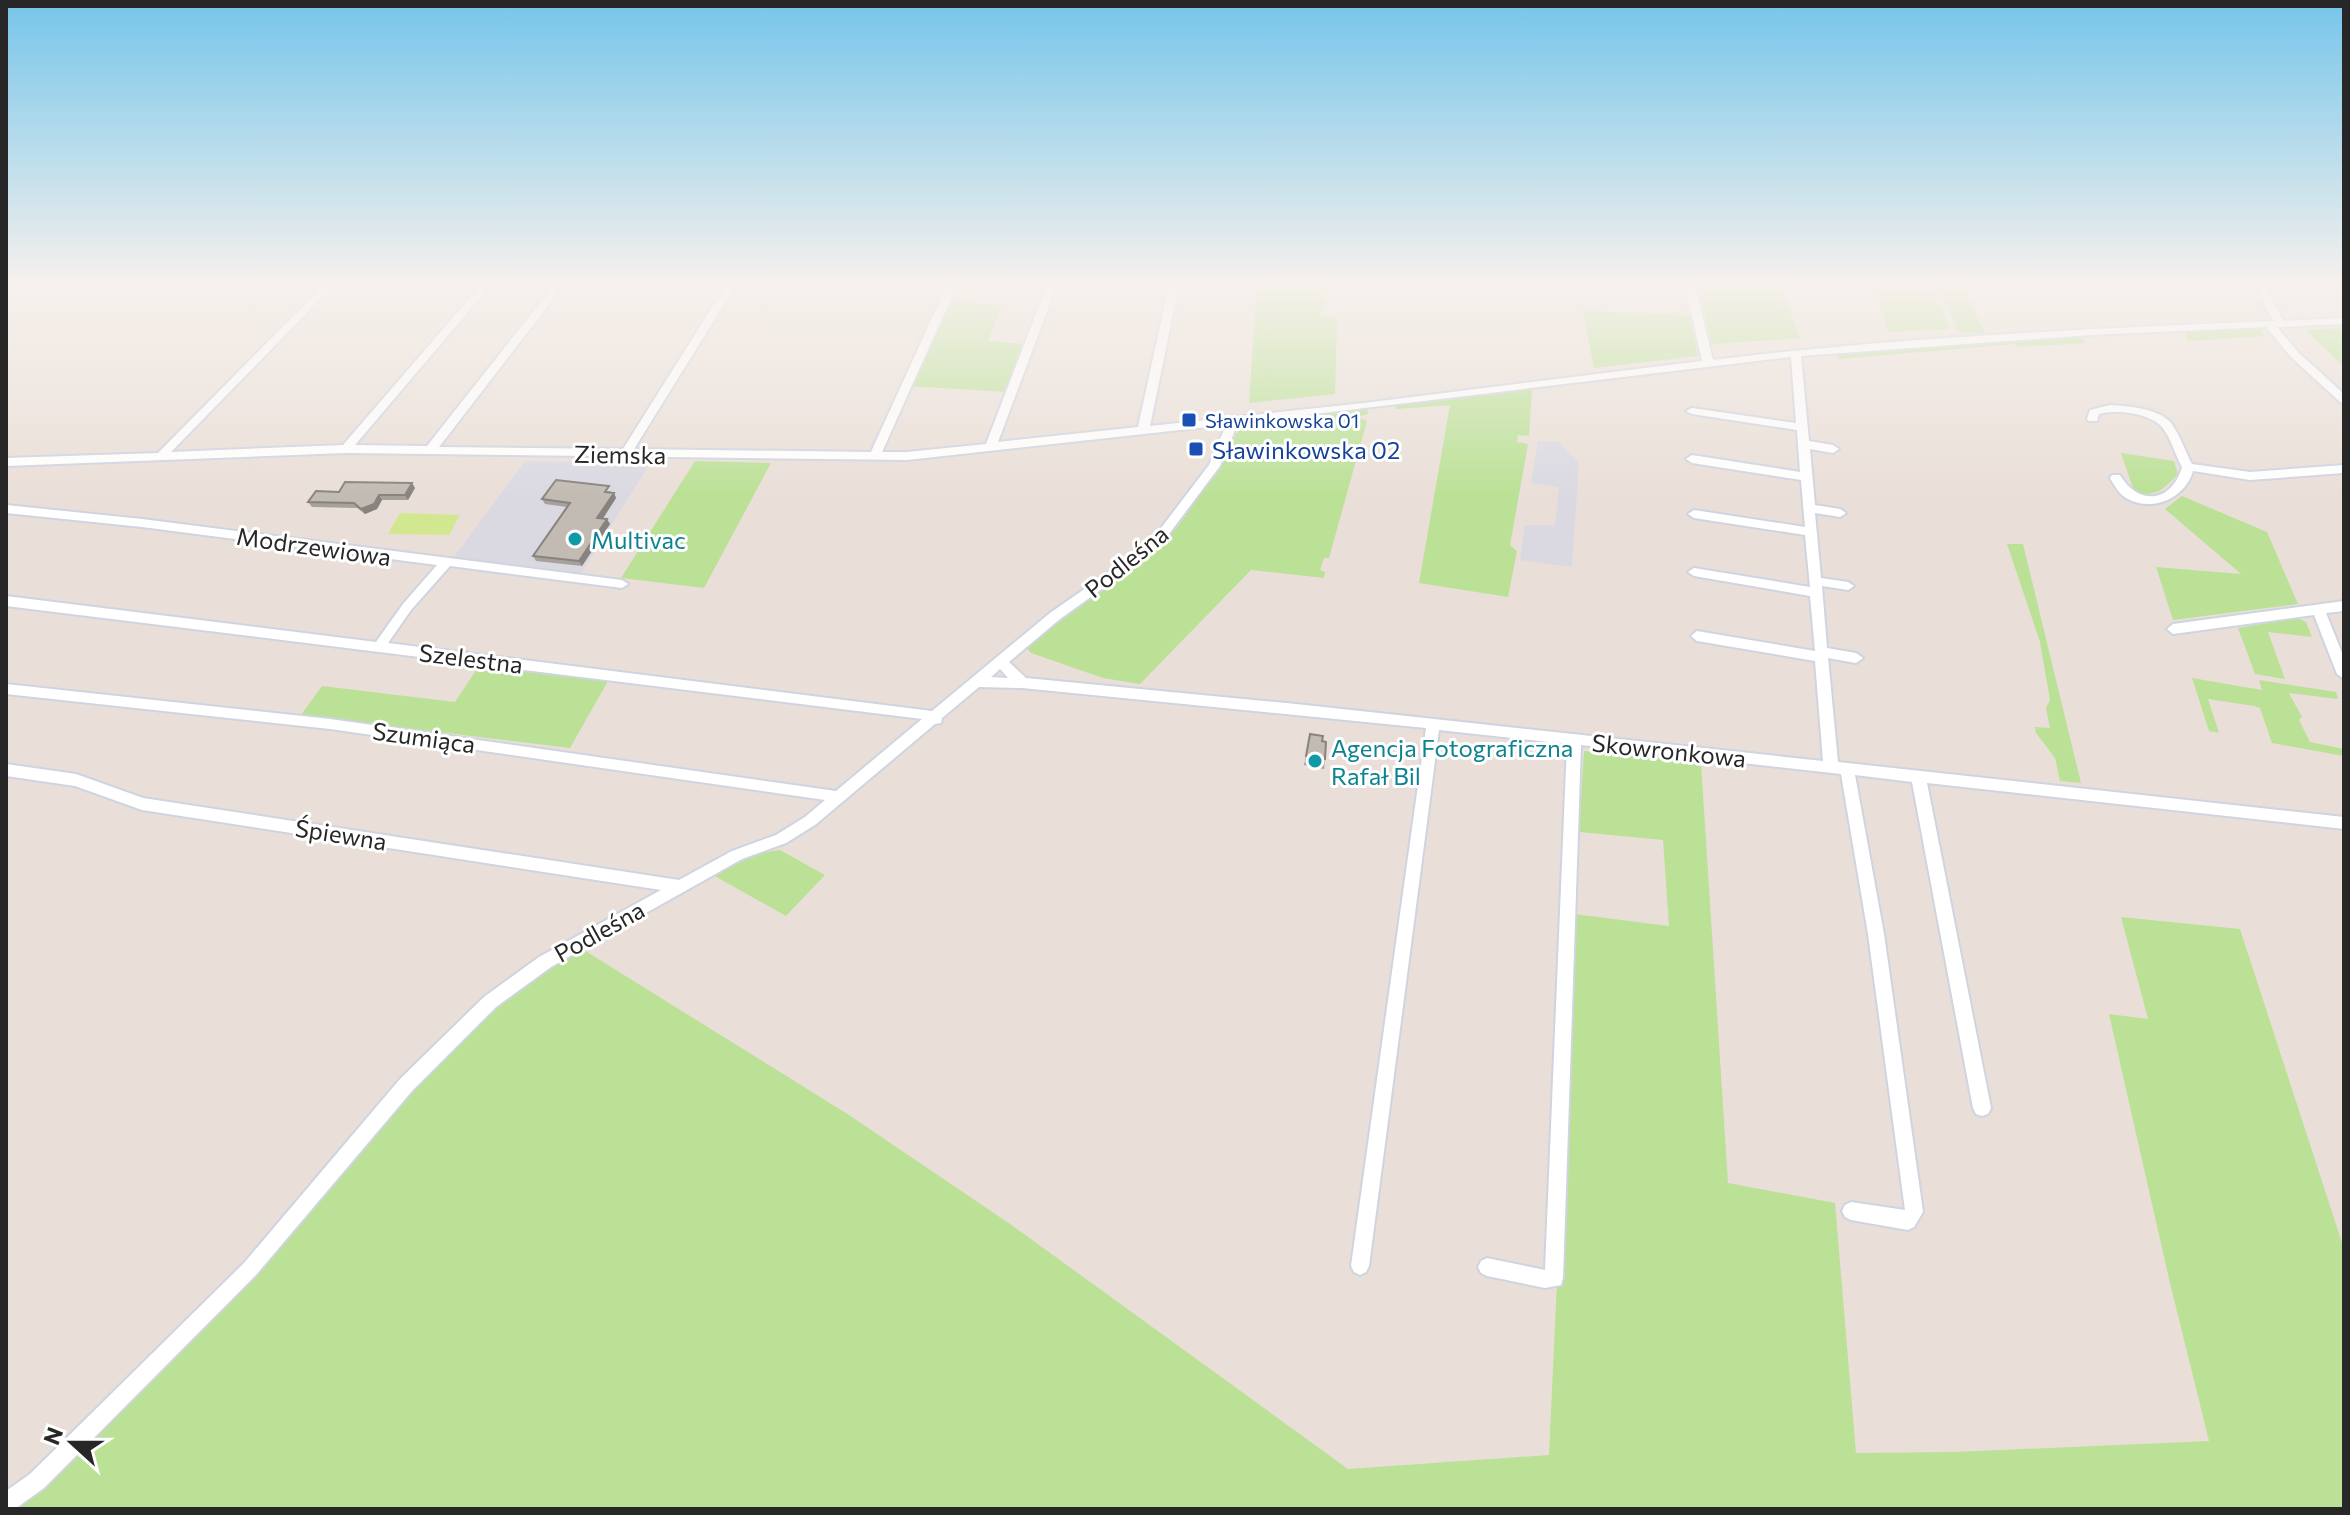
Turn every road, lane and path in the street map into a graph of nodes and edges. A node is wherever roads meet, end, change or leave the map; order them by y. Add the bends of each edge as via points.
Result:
1 (260, 356) edge
2 (426, 356) edge
3 (504, 356) edge
4 (687, 356) edge
5 (920, 356) edge
6 (1025, 356) edge
7 (1159, 356) edge
8 (1706, 356) edge
9 (1779, 356) edge
10 (1796, 356) edge
11 (2296, 356) edge
12 (1708, 363) junction
13 (2344, 400) edge
14 (1692, 411) dead end
15 (2093, 419) dead end
16 (1233, 421) junction
17 (1143, 431) junction
18 (1803, 437) junction
19 (1833, 446) dead end
20 (990, 448) junction
21 (346, 449) junction
22 (430, 450) junction
23 (625, 454) junction
24 (162, 455) junction
25 (874, 457) junction
26 (1692, 459) dead end
27 (6, 462) edge
28 (2188, 467) junction
29 (2344, 469) edge
30 (1806, 477) junction
31 (2116, 478) dead end
32 (1809, 506) junction
33 (6, 509) edge
34 (1839, 511) dead end
35 (1694, 514) dead end
36 (1811, 532) junction
37 (445, 564) junction
38 (1694, 572) dead end
39 (1815, 583) junction
40 (1848, 583) dead end
41 (622, 584) dead end
42 (6, 601) edge
43 (2344, 606) edge
44 (2318, 610) junction
45 (2173, 629) dead end
46 (1697, 636) dead end
47 (379, 647) junction
48 (1821, 655) junction
49 (1856, 658) dead end
50 (1001, 662) junction
51 (2344, 674) edge
52 (978, 682) junction
53 (1022, 683) junction
54 (6, 689) edge
55 (936, 719) junction
56 (1433, 724) junction
57 (1574, 739) junction
58 (1839, 768) junction
59 (6, 770) edge
60 (1918, 776) junction
61 (841, 797) junction
62 (2344, 823) edge
63 (679, 886) junction
64 (1982, 1108) dead end
65 (1851, 1211) dead end
66 (1360, 1266) dead end
67 (1487, 1267) dead end
68 (6, 1503) edge

1 - 24 street
2 - 21 street
3 - 22 street
4 - 23 street
5 - 25 street
6 - 20 street
7 - 17 street
8 - 12 street
9 - 12 street, Ziemska
10 - 18 street
11 - 13 street
12 - 16 street, Ziemska
14 - 18 street
15 - 28 street via 2094,412 2108,408 2158,417 2171,428
16 - 17 street, Ziemska
16 - 50 street, Podleśna via 1214,466 1162,535
17 - 20 street, Ziemska
18 - 19 street
18 - 30 street
20 - 25 street, Ziemska
21 - 22 street, Ziemska
21 - 24 street, Ziemska
22 - 23 street, Ziemska
23 - 25 street, Ziemska
24 - 27 street, Ziemska
26 - 30 street
28 - 29 street via 2250,476
28 - 31 street via 2186,477 2166,497 2151,501 2129,497
30 - 32 street
32 - 34 street
32 - 36 street
33 - 37 street, Modrzewiowa
35 - 36 street
36 - 39 street
37 - 41 street, Modrzewiowa
37 - 47 street
38 - 39 street
39 - 40 street
39 - 48 street
42 - 47 street, Szelestna
43 - 44 street
44 - 45 street
44 - 51 street
46 - 48 street
47 - 55 street, Szelestna
48 - 49 street
48 - 58 street
50 - 52 street, Podleśna
50 - 53 street
52 - 53 street, Skowronkowa
52 - 55 street, Podleśna
53 - 56 street, Skowronkowa
54 - 61 street, Szumiąca via 330,724
55 - 61 street, Podleśna
56 - 57 street, Skowronkowa
56 - 66 street
57 - 58 street, Skowronkowa
57 - 67 street via 1554,1278
58 - 60 street, Skowronkowa
58 - 65 street via 1876,934 1914,1212 1908,1221
59 - 63 street, Śpiewna via 76,780 142,804
60 - 62 street, Skowronkowa
60 - 64 street
61 - 63 street, Podleśna via 781,839
63 - 68 street, Podleśna via 545,962 490,1002 406,1085 250,1269 37,1481

